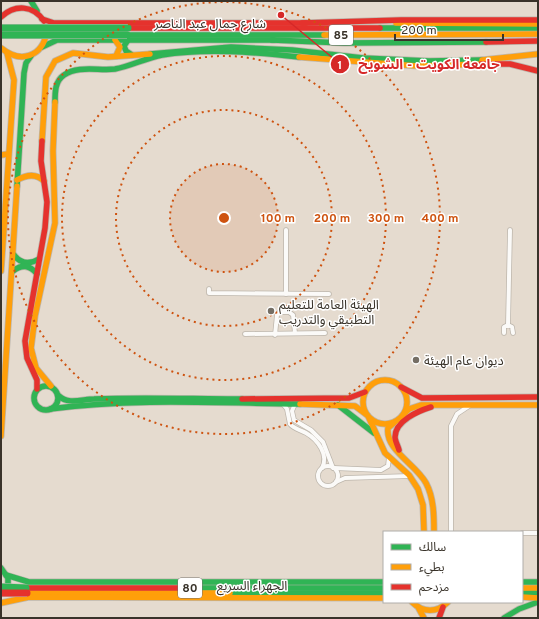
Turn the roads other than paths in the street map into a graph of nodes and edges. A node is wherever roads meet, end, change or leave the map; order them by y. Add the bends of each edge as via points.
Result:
1 (16, 1) edge
2 (31, 1) edge
3 (10, 10) junction
4 (40, 16) junction
5 (1, 17) edge
6 (538, 20) edge
7 (298, 23) junction
8 (538, 24) edge
9 (1, 28) edge
10 (538, 28) edge
11 (538, 34) edge
12 (1, 35) edge
13 (115, 40) junction
14 (128, 40) junction
15 (272, 40) junction
16 (538, 40) edge
17 (42, 47) junction
18 (1, 48) edge
19 (7, 53) junction
20 (298, 53) junction
21 (310, 54) junction
22 (538, 54) edge
23 (31, 56) junction
24 (116, 56) junction
25 (132, 56) junction
26 (538, 71) edge
27 (44, 105) junction
28 (55, 105) junction
29 (43, 113) junction
30 (55, 114) junction
31 (10, 126) junction
32 (21, 128) junction
33 (5, 155) edge
34 (4, 164) edge
35 (18, 168) junction
36 (42, 171) junction
37 (17, 180) junction
38 (44, 181) junction
39 (45, 228) junction
40 (286, 230) dead end
41 (510, 230) dead end
42 (54, 234) junction
43 (44, 236) junction
44 (14, 255) junction
45 (39, 259) junction
46 (1, 271) edge
47 (13, 271) junction
48 (37, 274) junction
49 (209, 289) dead end
50 (286, 294) junction
51 (329, 294) dead end
52 (508, 325) junction
53 (295, 333) junction
54 (325, 333) dead end
55 (504, 333) dead end
56 (513, 333) dead end
57 (245, 334) dead end
58 (275, 335) junction
59 (4, 338) edge
60 (51, 386) junction
61 (401, 387) junction
62 (37, 389) junction
63 (365, 392) junction
64 (58, 396) junction
65 (471, 397) junction
66 (538, 397) edge
67 (210, 401) junction
68 (293, 403) junction
69 (283, 404) junction
70 (336, 404) junction
71 (538, 405) edge
72 (435, 406) junction
73 (470, 406) junction
74 (50, 410) junction
75 (403, 415) junction
76 (368, 416) junction
77 (395, 422) junction
78 (374, 434) junction
79 (1, 436) edge
80 (389, 457) junction
81 (408, 460) junction
82 (322, 468) junction
83 (333, 468) junction
84 (410, 476) junction
85 (336, 482) junction
86 (424, 511) junction
87 (434, 512) junction
88 (424, 531) edge
89 (434, 531) edge
90 (451, 531) edge
91 (523, 533) edge
92 (538, 533) edge
93 (2, 570) edge
94 (383, 582) edge
95 (523, 582) edge
96 (538, 582) edge
97 (1, 587) edge
98 (383, 588) edge
99 (523, 588) edge
100 (538, 588) edge
101 (1, 593) edge
102 (383, 593) edge
103 (523, 593) edge
104 (538, 593) edge
105 (383, 598) edge
106 (523, 598) edge
107 (538, 598) edge
108 (1, 602) edge
109 (538, 602) edge
110 (413, 603) edge
111 (446, 604) edge
112 (419, 609) junction
113 (424, 618) edge
114 (439, 618) edge
115 (504, 618) edge

1 - 3 main road
2 - 4 main road
3 - 4 main road via 26,8
3 - 5 main road
4 - 7 main road via 54,23
4 - 17 main road via 47,33
6 - 7 main road
7 - 8 main road
9 - 10 main road, شارع جمال عبد الناصر / 85, bridge
11 - 12 main road, شارع جمال عبد الناصر / 85, bridge
13 - 14 main road
13 - 17 main road via 58,40
13 - 24 main road via 120,47
14 - 15 main road
14 - 25 main road via 124,46
15 - 16 main road
15 - 16 main road via 344,43
17 - 23 main road
18 - 19 main road
19 - 23 main road via 18,58
19 - 31 main road via 14,75
20 - 21 main road
20 - 25 main road via 230,47 164,51
20 - 28 main road via 230,52 164,55 117,69 76,70 65,73 57,83
21 - 22 main road via 429,62
21 - 26 main road via 363,63 418,66 514,64
23 - 32 main road via 24,70
24 - 25 main road
24 - 27 main road via 74,53 55,61 48,71
27 - 28 main road via 48,108
27 - 29 main road
28 - 30 main road
29 - 30 main road via 48,111
29 - 36 main road
30 - 42 main road via 52,136 56,207
31 - 32 main road via 16,125
31 - 33 main road
32 - 35 main road
33 - 34 main road
34 - 46 main road
35 - 36 main road via 26,172
35 - 37 main road
36 - 38 main road
37 - 38 main road via 26,175 37,176
37 - 44 main road
38 - 39 main road via 47,202
39 - 42 main road
39 - 43 main road
40 - 50 street
41 - 52 street
42 - 43 main road
42 - 60 main road via 30,340 35,366 42,378
43 - 45 main road
44 - 45 main road via 24,264
44 - 47 main road
45 - 48 main road
47 - 48 main road via 20,266 26,266
47 - 59 main road
48 - 62 main road via 25,341 27,358 37,380
49 - 50 street via 209,293 244,291
50 - 51 street
52 - 55 street via 504,327
52 - 56 street via 512,327
53 - 54 street
53 - 58 street
53 - 58 street via 293,315 289,312 280,312 277,315
57 - 58 street
59 - 79 main road
60 - 62 main road via 45,385
60 - 64 main road
61 - 63 main road via 392,382 379,381 373,383
61 - 65 main road via 422,398
61 - 75 main road via 407,401
62 - 74 main road via 34,396 36,405
63 - 68 main road via 343,399
63 - 76 main road via 363,404
64 - 67 main road via 68,401
64 - 74 main road via 57,404
65 - 66 main road
65 - 73 main road
67 - 68 main road
67 - 69 main road
67 - 74 main road via 94,404
68 - 69 main road
68 - 70 main road
68 - 83 street via 294,420 311,430 323,442
69 - 82 street via 287,409 290,424 311,437 321,448 324,459
70 - 76 main road via 355,406
70 - 78 main road
71 - 73 main road
72 - 73 main road
72 - 75 main road via 414,407
72 - 81 main road via 413,415 399,426 395,433 397,447
73 - 90 street via 457,414 451,426
75 - 77 main road
76 - 77 main road via 382,424
76 - 78 main road
77 - 81 main road via 388,428 388,440
78 - 80 main road
80 - 83 street via 388,466 381,470
80 - 84 main road
81 - 87 main road via 427,484
82 - 83 street
82 - 85 street via 318,474 321,482 327,486
83 - 85 street via 338,476
84 - 85 street via 345,478
84 - 86 main road via 418,488
86 - 87 main road
86 - 88 main road
87 - 89 main road
91 - 92 street
93 - 94 main road, الجهراء السريع via 16,580 28,582
93 - 108 main road via 9,588
95 - 96 main road
97 - 98 main road, الجهراء السريع / 80, bridge
99 - 100 main road
101 - 102 main road, الجهراء السريع / 80, bridge
103 - 104 main road
105 - 108 main road, الجهراء السريع via 29,597
106 - 107 main road
109 - 115 main road via 519,608
110 - 112 main road
111 - 112 main road via 432,611
111 - 114 main road
112 - 113 main road

